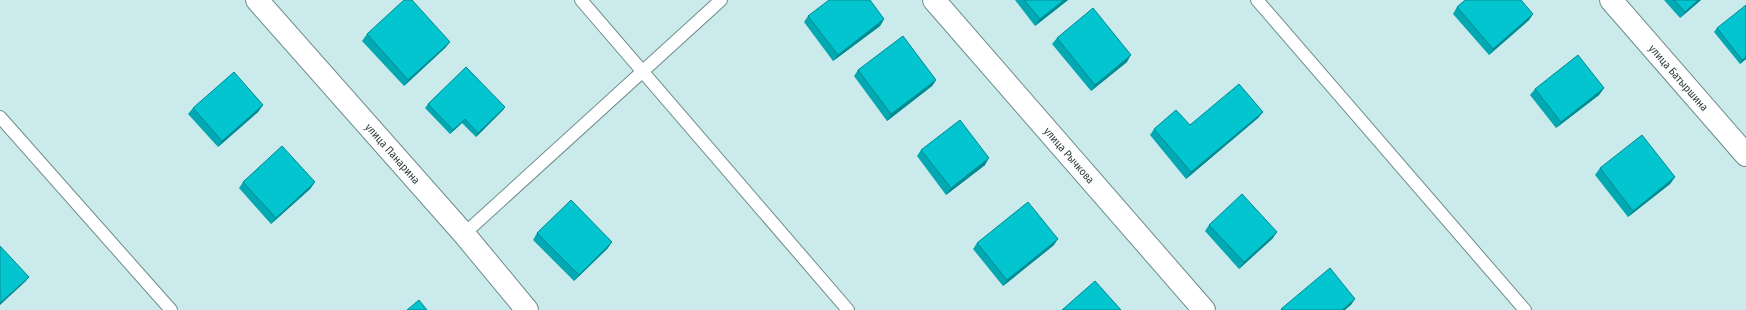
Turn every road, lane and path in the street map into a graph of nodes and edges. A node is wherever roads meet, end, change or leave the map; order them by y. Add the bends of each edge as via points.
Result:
1 (257, 0) edge
2 (581, 0) edge
3 (722, 0) edge
4 (934, 0) edge
5 (1257, 0) edge
6 (1611, 0) edge
7 (643, 72) junction
8 (0, 117) edge
9 (1746, 155) edge
10 (464, 234) junction
11 (171, 310) edge
12 (527, 310) edge
13 (848, 310) edge
14 (1204, 310) edge
15 (1525, 310) edge

1 - 10 street, улица Панарина
2 - 7 lane
3 - 7 lane
4 - 14 street, улица Рычкова
5 - 15 lane
6 - 9 street, улица Батыршина
7 - 10 lane
7 - 13 lane
8 - 11 lane
10 - 12 street, улица Панарина

